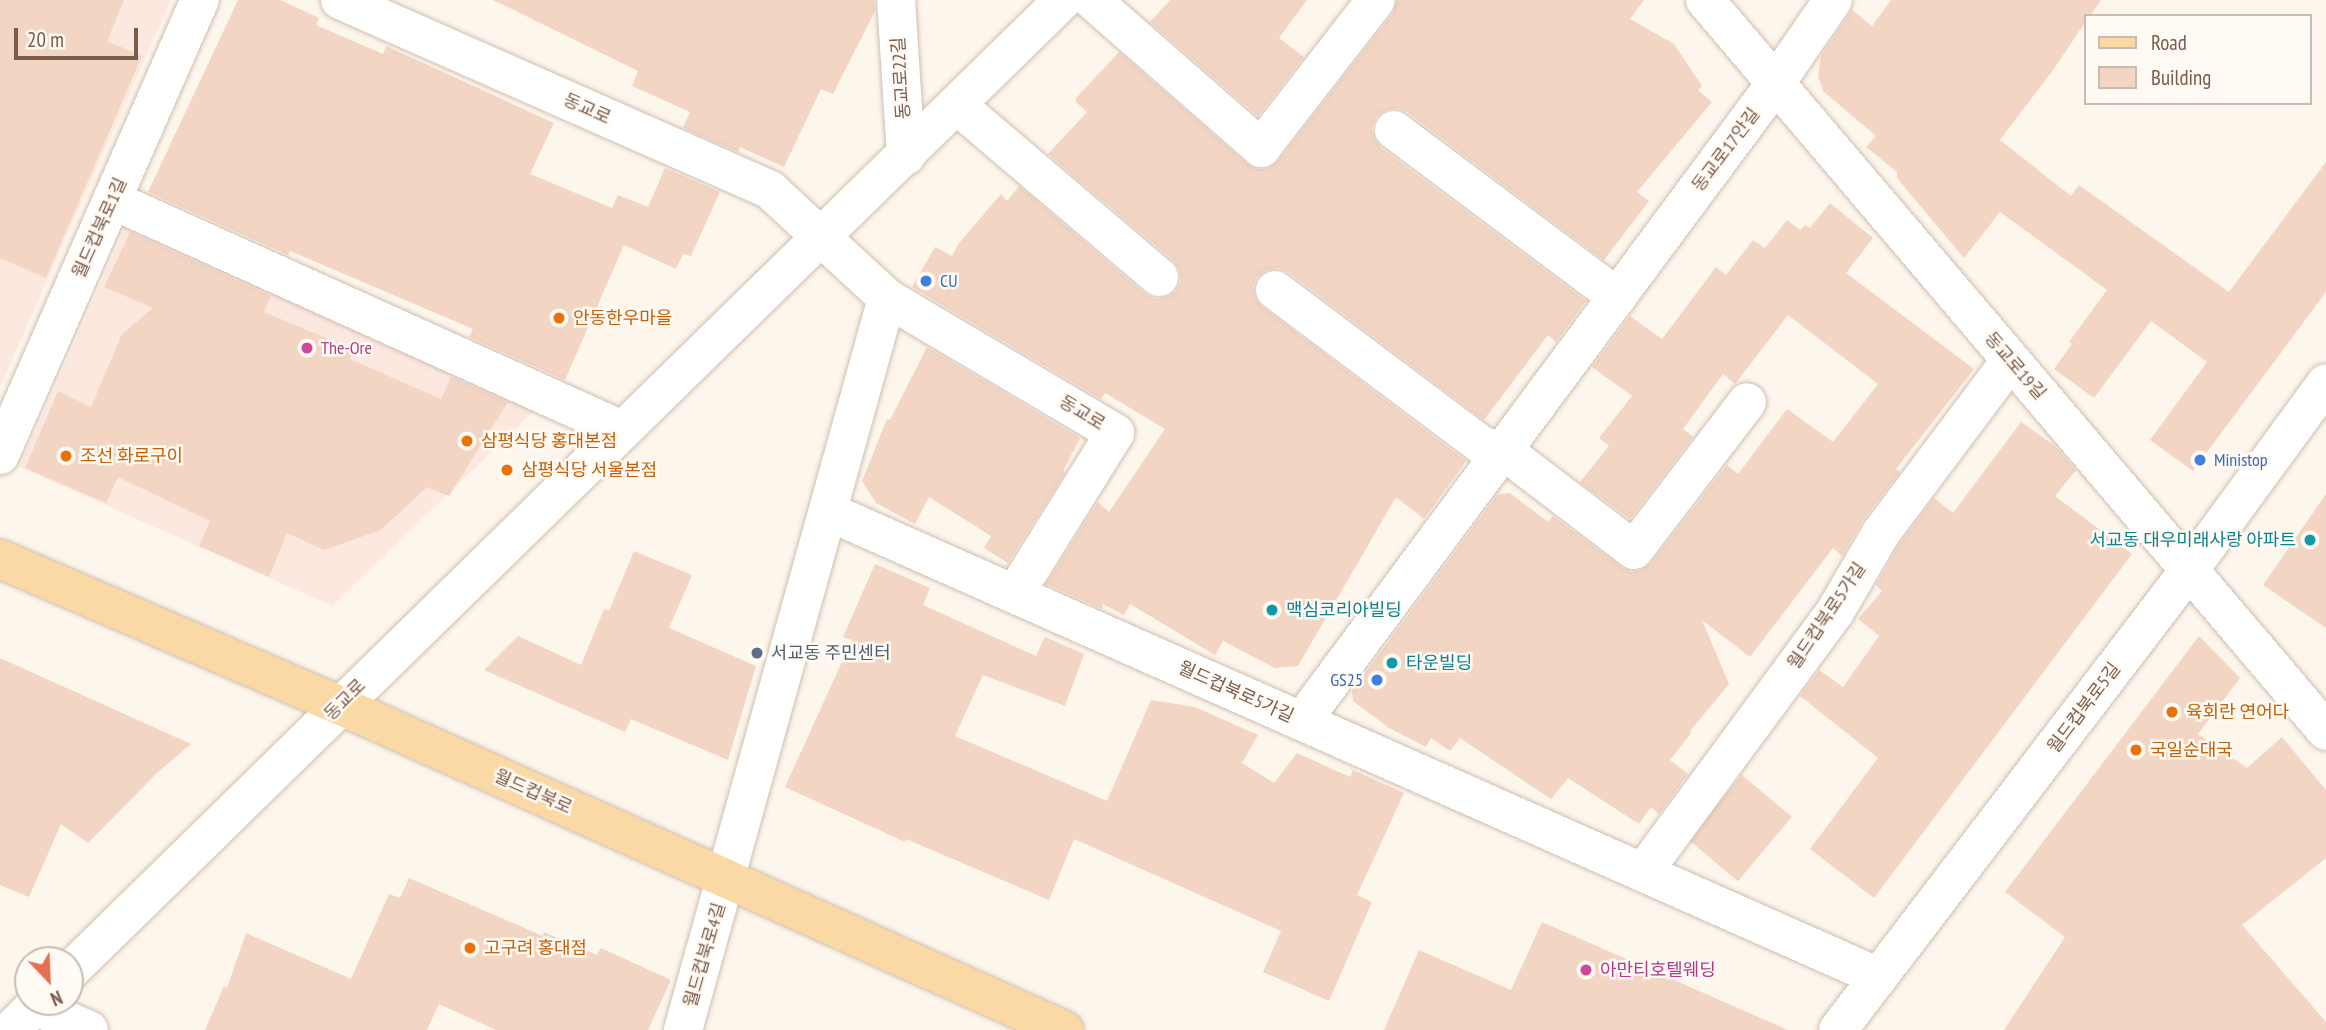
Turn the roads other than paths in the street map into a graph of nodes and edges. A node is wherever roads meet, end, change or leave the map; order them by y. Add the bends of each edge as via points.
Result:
1 (200, 0) edge
2 (340, 0) edge
3 (896, 0) edge
4 (1063, 0) edge
5 (1091, 0) edge
6 (1376, 0) edge
7 (1704, 0) edge
8 (1833, 0) edge
9 (1775, 84) junction
10 (958, 106) junction
11 (1394, 130) dead end
12 (906, 156) junction
13 (112, 200) junction
14 (821, 238) junction
15 (1159, 277) dead end
16 (1275, 290) dead end
17 (1617, 297) junction
18 (887, 298) junction
19 (2010, 361) junction
20 (2326, 383) edge
21 (1747, 402) dead end
22 (622, 429) junction
23 (1504, 451) junction
24 (0, 455) edge
25 (829, 512) junction
26 (0, 559) edge
27 (2190, 569) junction
28 (1016, 592) junction
29 (339, 705) junction
30 (1302, 721) junction
31 (2326, 731) edge
32 (1644, 872) junction
33 (726, 879) junction
34 (84, 957) edge
35 (1879, 977) junction
36 (39, 1016) edge
37 (89, 1030) edge
38 (683, 1030) edge
39 (1064, 1030) edge
40 (1838, 1030) edge

1 - 13 street, 월드컵북로1길
2 - 14 street, 동교로 via 770,190
3 - 12 street, 동교로22길
4 - 10 street, 동교로
5 - 6 street via 1261,148
7 - 9 street, 동교로19길
8 - 9 street, 동교로17안길
9 - 17 street, 동교로17안길
9 - 19 street, 동교로19길
10 - 12 street, 동교로
10 - 15 street
11 - 17 street
12 - 14 street, 동교로
13 - 22 street
13 - 24 street, 월드컵북로1길
14 - 18 street
14 - 22 street, 동교로
16 - 23 street via 1483,446
17 - 23 street, 동교로17안길
18 - 25 street
18 - 28 street, 동교로 via 1115,433
19 - 27 street, 동교로19길
19 - 32 street, 월드컵북로5가길 via 1881,533 1835,612
20 - 27 street, 월드컵북로5길
21 - 23 street via 1634,550
22 - 29 street, 동교로
23 - 30 street, 동교로17안길
25 - 28 street, 월드컵북로5가길
25 - 33 street
26 - 29 main road, 월드컵북로
27 - 31 street, 동교로19길
27 - 35 street, 월드컵북로5길
28 - 30 street, 월드컵북로5가길
29 - 33 main road, 월드컵북로
29 - 34 street, 동교로
30 - 32 street, 월드컵북로5가길
32 - 35 street, 월드컵북로5가길
33 - 38 street, 월드컵북로4길
33 - 39 main road, 월드컵북로
35 - 40 street, 월드컵북로5길
36 - 37 street

